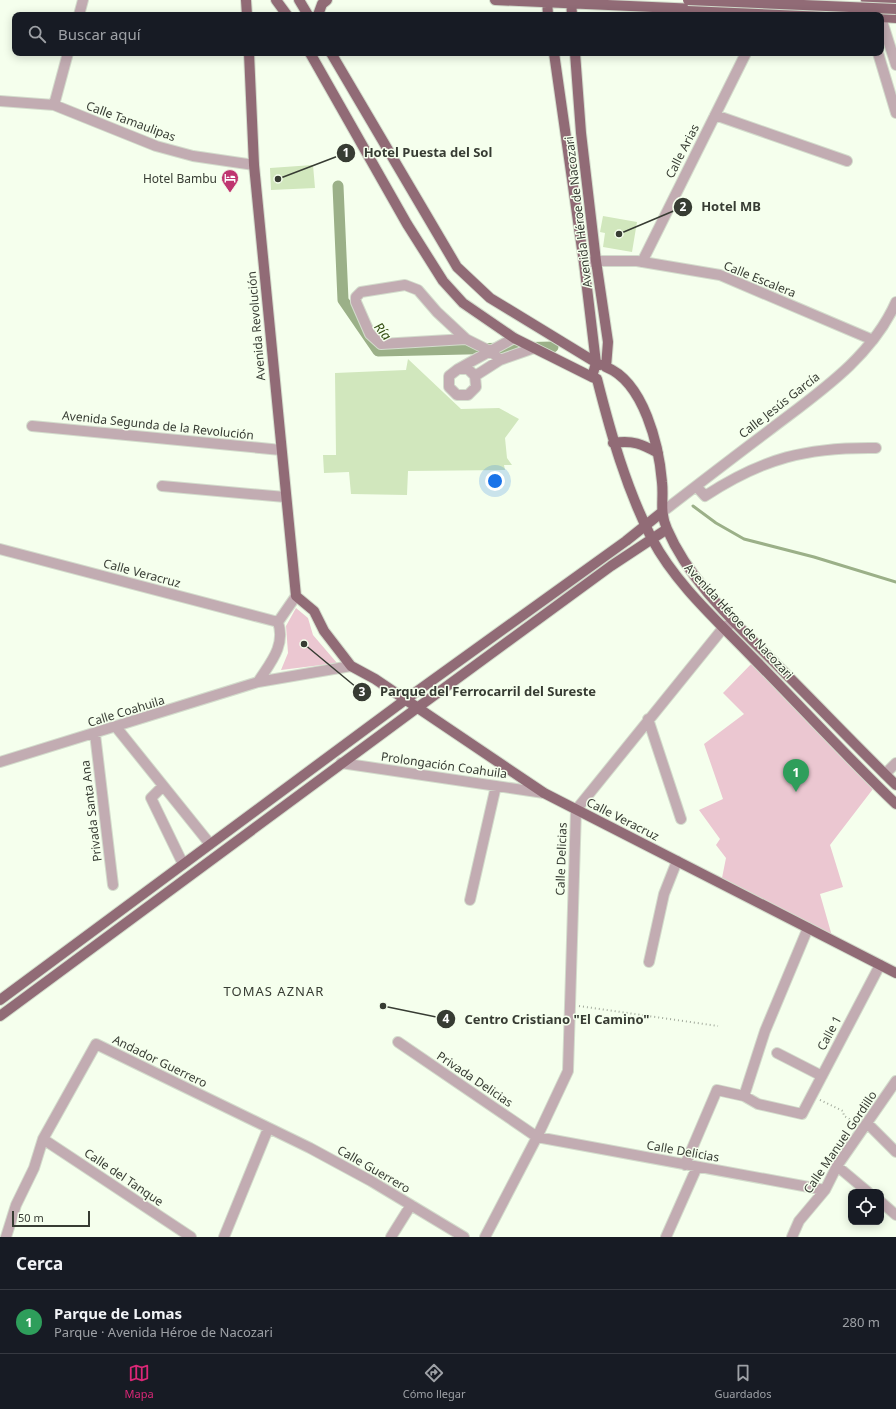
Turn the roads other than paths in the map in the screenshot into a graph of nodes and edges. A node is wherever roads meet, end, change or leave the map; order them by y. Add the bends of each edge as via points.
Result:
1 (83, 0) edge
2 (246, 0) edge
3 (276, 0) edge
4 (299, 0) edge
5 (327, 0) edge
6 (495, 0) edge
7 (688, 0) edge
8 (866, 0) edge
9 (875, 0) edge
10 (547, 1) edge
11 (571, 1) edge
12 (896, 2) edge
13 (896, 9) edge
14 (80, 12) edge
15 (247, 12) edge
16 (285, 12) edge
17 (306, 12) edge
18 (319, 12) edge
19 (548, 12) edge
20 (572, 12) edge
21 (736, 12) edge
22 (879, 12) edge
23 (884, 17) edge
24 (896, 18) edge
25 (884, 27) edge
26 (67, 56) edge
27 (249, 56) edge
28 (312, 56) edge
29 (333, 56) edge
30 (554, 56) edge
31 (575, 56) edge
32 (744, 56) edge
33 (879, 56) edge
34 (896, 65) edge
35 (0, 101) edge
36 (54, 105) junction
37 (896, 112) edge
38 (715, 115) junction
39 (847, 161) dead end
40 (254, 165) junction
41 (596, 261) junction
42 (642, 262) junction
43 (584, 263) junction
44 (896, 302) edge
45 (514, 338) junction
46 (466, 339) junction
47 (873, 340) junction
48 (534, 348) junction
49 (492, 352) junction
50 (500, 360) junction
51 (596, 362) junction
52 (606, 367) junction
53 (458, 369) junction
54 (475, 376) junction
55 (595, 378) junction
56 (32, 426) dead end
57 (613, 443) junction
58 (876, 448) dead end
59 (281, 450) junction
60 (658, 453) junction
61 (162, 486) dead end
62 (696, 486) junction
63 (286, 497) junction
64 (661, 514) junction
65 (647, 525) junction
66 (667, 529) junction
67 (652, 539) junction
68 (0, 549) edge
69 (296, 596) junction
70 (278, 622) junction
71 (735, 622) junction
72 (724, 627) junction
73 (351, 666) junction
74 (258, 682) junction
75 (405, 700) junction
76 (417, 708) junction
77 (648, 719) junction
78 (116, 727) junction
79 (95, 734) junction
80 (0, 762) edge
81 (896, 763) edge
82 (341, 764) junction
83 (885, 774) junction
84 (896, 785) edge
85 (163, 786) junction
86 (496, 786) junction
87 (544, 793) junction
88 (895, 800) edge
89 (576, 810) junction
90 (681, 819) dead end
91 (210, 844) junction
92 (677, 862) junction
93 (183, 864) junction
94 (113, 886) dead end
95 (470, 900) dead end
96 (808, 928) junction
97 (649, 962) dead end
98 (880, 965) junction
99 (896, 973) edge
100 (0, 1000) edge
101 (0, 1016) edge
102 (398, 1042) dead end
103 (777, 1053) dead end
104 (822, 1076) junction
105 (896, 1081) edge
106 (744, 1096) junction
107 (866, 1126) junction
108 (268, 1129) junction
109 (537, 1137) junction
110 (43, 1139) junction
111 (896, 1152) edge
112 (685, 1165) junction
113 (838, 1166) junction
114 (697, 1167) junction
115 (865, 1189) edge
116 (825, 1190) junction
117 (411, 1205) junction
118 (884, 1205) edge
119 (896, 1215) edge
120 (6, 1237) edge
121 (191, 1237) edge
122 (224, 1237) edge
123 (391, 1237) edge
124 (464, 1237) edge
125 (485, 1237) edge
126 (666, 1237) edge
127 (792, 1237) edge

1 - 14 street
2 - 15 main road
3 - 16 main road
4 - 17 main road
5 - 18 main road
6 - 10 main road
7 - 13 main road, bridge
8 - 9 main road
9 - 12 main road
9 - 22 street
10 - 11 main road
10 - 19 main road
11 - 20 main road
11 - 21 main road
23 - 24 main road
25 - 34 street
26 - 36 street
27 - 40 main road, Avenida Revolución
28 - 45 main road via 407,224 444,281 463,303
29 - 51 main road via 457,267 490,298
30 - 43 main road, Avenida Héroe de Nacozari
31 - 41 main road, Avenida Héroe de Nacozari via 581,133
32 - 38 street, Calle Arias
33 - 37 street
35 - 36 street, Calle Tamaulipas
36 - 40 street, Calle Tamaulipas via 156,146 193,156
38 - 39 street
38 - 42 street, Calle Arias
40 - 59 main road, Avenida Revolución
41 - 42 street, Calle Escalera
41 - 43 street, Calle Escalera
41 - 52 main road, Avenida Héroe de Nacozari via 608,342
42 - 47 street, Calle Escalera via 720,275
43 - 51 main road, Avenida Héroe de Nacozari
44 - 47 street, Calle Jesús García via 889,319
45 - 48 main road
45 - 49 street
46 - 46 street via 418,290 405,285 361,292 356,297 370,334 381,344
46 - 49 street
47 - 62 street, Calle Jesús García via 854,362 811,399
48 - 50 street
48 - 55 main road
49 - 50 street
49 - 53 street
50 - 54 street
51 - 52 main road, Avenida Héroe de Nacozari
51 - 55 main road, Avenida Héroe de Nacozari
52 - 55 main road
52 - 60 main road, Avenida Héroe de Nacozari via 629,384 649,418
53 - 54 street via 468,369
53 - 54 street via 449,376 449,387 457,395 468,395 476,387
55 - 57 main road, Avenida Héroe de Nacozari
56 - 59 street, Avenida Segunda de la Revolución
57 - 60 main road via 627,441 643,445
57 - 65 main road, Avenida Héroe de Nacozari via 633,499
58 - 62 street via 812,450 785,457 757,467 705,496
59 - 63 main road, Avenida Revolución
60 - 64 main road, Avenida Héroe de Nacozari via 663,490
61 - 63 street
62 - 64 street, Calle Jesús García
63 - 69 main road, Avenida Revolución
64 - 65 main road
64 - 66 main road, Avenida Héroe de Nacozari
65 - 67 main road, Avenida Héroe de Nacozari
65 - 75 main road
66 - 67 main road
66 - 71 main road, Avenida Héroe de Nacozari via 695,576
67 - 72 main road, Avenida Héroe de Nacozari via 701,604
67 - 76 main road via 610,566
68 - 70 street, Calle Veracruz
69 - 70 street
69 - 73 main road via 314,611 324,632
70 - 74 street via 281,629 280,646
71 - 72 street
71 - 83 main road, Avenida Héroe de Nacozari
72 - 77 street, Calle Delicias
72 - 88 main road, Avenida Héroe de Nacozari
73 - 74 street, Calle Coahuila
73 - 75 main road, Calle Veracruz
74 - 78 street, Calle Coahuila
75 - 76 main road, Calle Veracruz
75 - 91 main road
76 - 82 main road
76 - 87 main road, Calle Veracruz
77 - 89 street, Calle Delicias
77 - 90 street
78 - 79 street, Calle Coahuila
78 - 85 street
79 - 80 street, Calle Coahuila
79 - 94 street, Privada Santa Ana
81 - 83 street
82 - 86 street, Prolongación Coahuila
82 - 101 main road
83 - 84 main road, Avenida Héroe de Nacozari
85 - 91 street
85 - 93 street via 151,798
86 - 87 street, Prolongación Coahuila
86 - 95 street
87 - 89 main road, Calle Veracruz
89 - 92 main road, Calle Veracruz
89 - 109 street, Calle Delicias via 568,1071
91 - 93 main road
92 - 96 main road, Calle Veracruz
92 - 97 street via 664,894
93 - 100 main road
96 - 98 main road, Calle Veracruz
96 - 106 street via 765,1031
98 - 99 main road, Calle Veracruz
98 - 104 street, Calle 1
102 - 109 street, Privada Delicias
103 - 104 street
104 - 106 street, Calle 1 via 802,1114 758,1104
105 - 107 street, Calle Manuel Gordillo
106 - 112 street via 717,1090
107 - 111 street
107 - 113 street, Calle Manuel Gordillo
108 - 110 street, Andador Guerrero via 96,1044
108 - 117 street, Calle Guerrero via 372,1180
108 - 122 street
109 - 112 street, Calle Delicias
109 - 125 street, Calle Delicias
110 - 120 street
110 - 121 street, Calle del Tanque
112 - 114 street, Calle Delicias
113 - 115 street
113 - 116 street, Calle Manuel Gordillo
114 - 116 street, Calle Delicias
114 - 126 street
116 - 127 street, Calle Manuel Gordillo via 799,1221
117 - 123 street
117 - 124 street, Calle Guerrero
118 - 119 street

